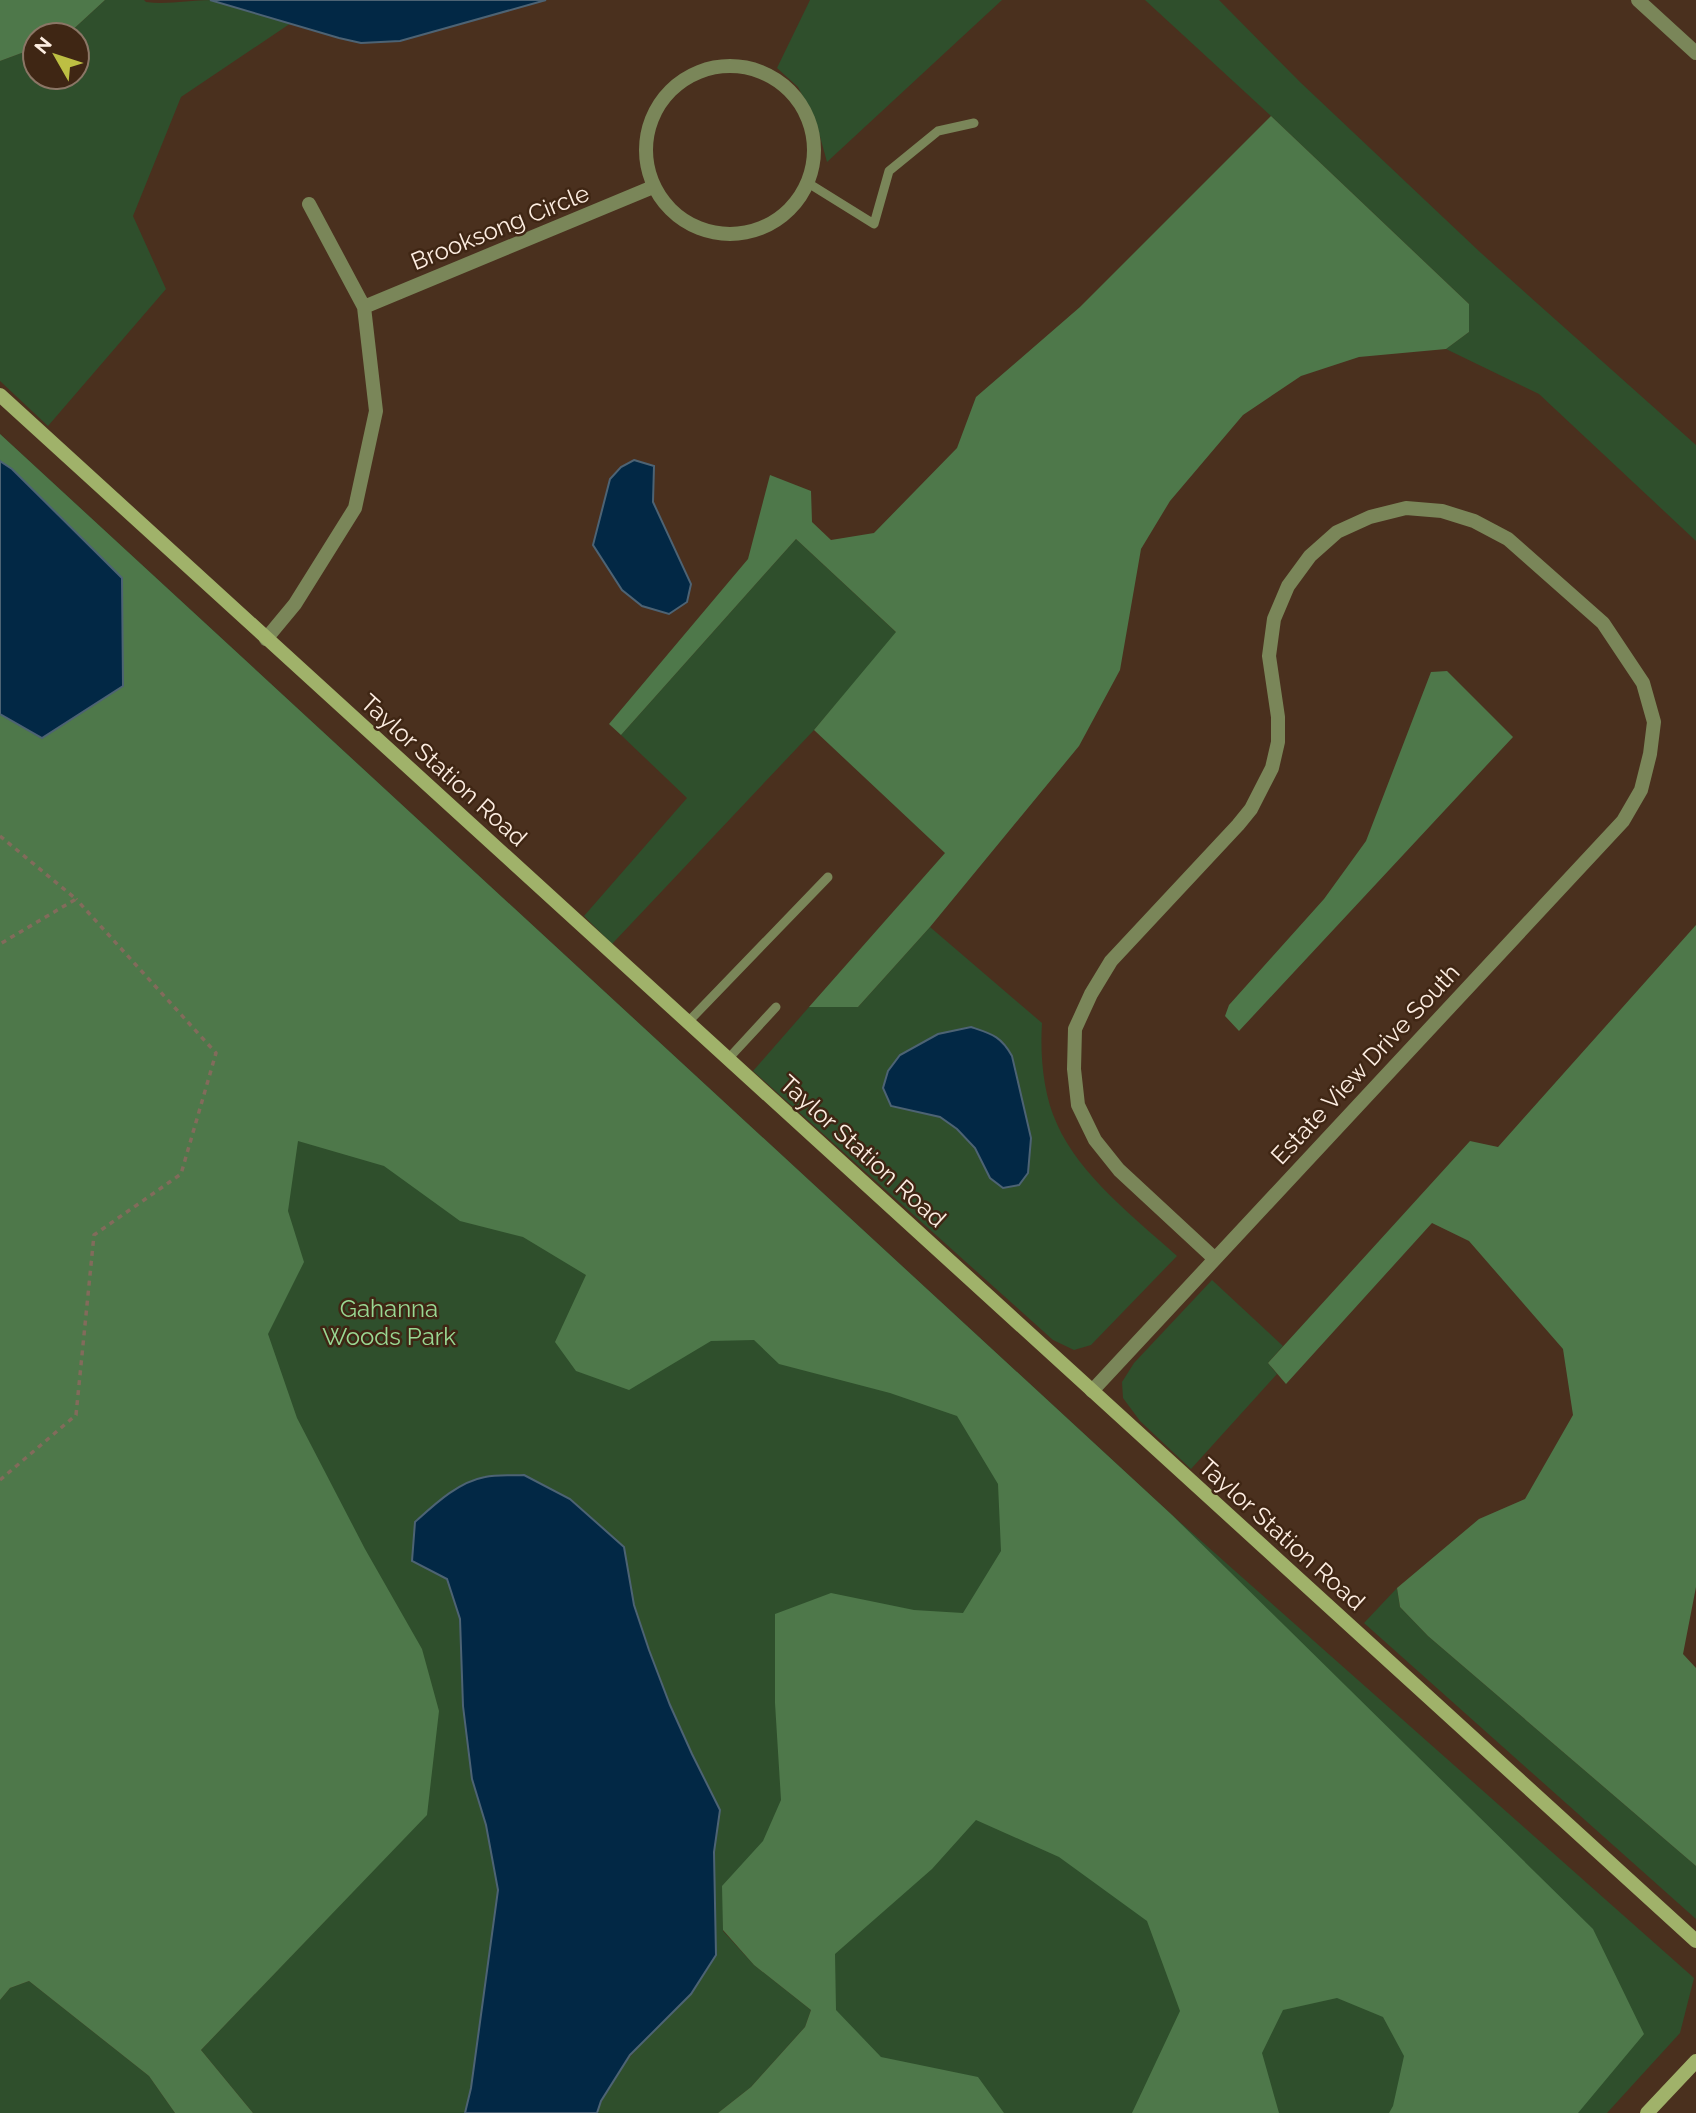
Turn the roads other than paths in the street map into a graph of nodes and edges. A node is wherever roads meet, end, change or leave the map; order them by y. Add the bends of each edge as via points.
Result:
1 (1638, 0) edge
2 (1696, 53) edge
3 (974, 123) dead end
4 (808, 183) junction
5 (653, 187) junction
6 (309, 204) dead end
7 (364, 307) junction
8 (0, 395) edge
9 (266, 639) junction
10 (828, 877) dead end
11 (776, 1007) dead end
12 (688, 1021) junction
13 (729, 1059) junction
14 (1215, 1259) junction
15 (1092, 1391) junction
16 (1696, 1941) edge
17 (1696, 2061) edge
18 (1647, 2113) edge

1 - 2 street
3 - 4 lane via 938,131 889,170 874,224
4 - 5 street via 782,217 743,234 721,235 681,220
4 - 5 street via 814,142 800,102 768,75 727,65 687,77 657,106 645,146
5 - 7 street, Brooksong Circle
6 - 7 street
7 - 9 street via 376,411 355,508 295,604
8 - 9 main road, Taylor Station Road
9 - 12 main road, Taylor Station Road
10 - 12 lane
11 - 13 lane
12 - 13 main road, Taylor Station Road
13 - 15 main road, Taylor Station Road
14 - 14 street, Estate View Drive South via 1119,1170 1095,1140 1078,1105 1075,1029 1111,961 1238,825 1262,791 1278,742 1269,656 1274,619 1288,586 1310,556 1337,532 1406,508 1442,511 1474,521 1508,539 1603,623 1643,683 1654,722 1641,790 1623,821
14 - 15 street, Estate View Drive South
15 - 16 main road, Taylor Station Road
17 - 18 main road

